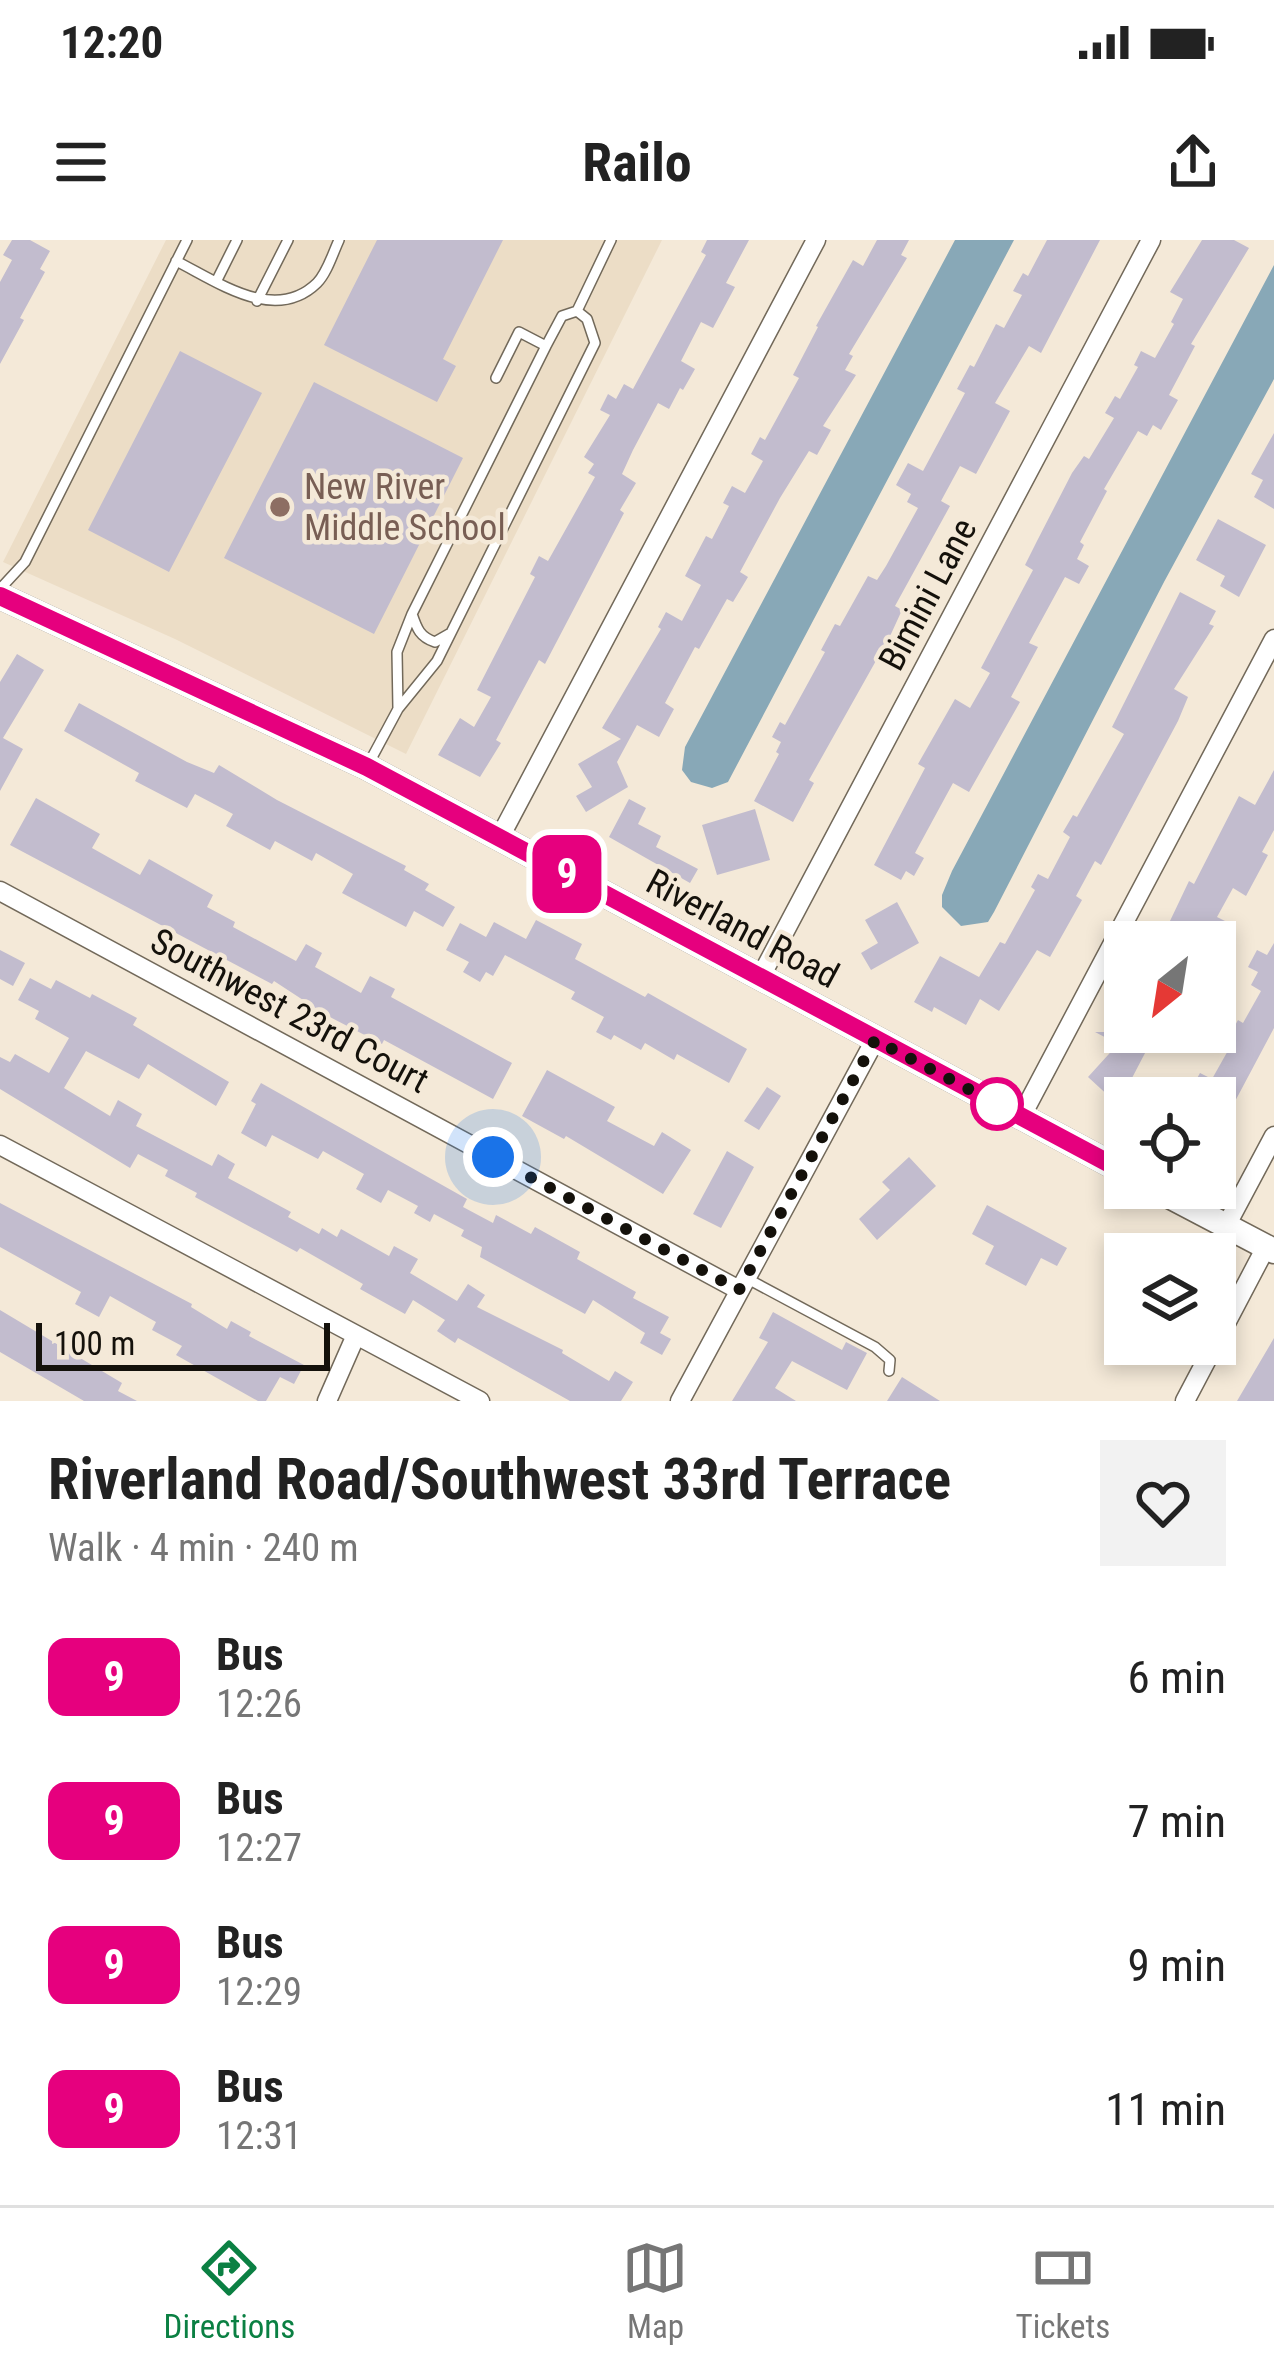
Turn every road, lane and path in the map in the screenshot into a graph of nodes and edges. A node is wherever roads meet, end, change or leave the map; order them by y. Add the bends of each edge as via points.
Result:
1 (187, 240) edge
2 (237, 240) edge
3 (287, 240) edge
4 (339, 240) edge
5 (610, 240) edge
6 (817, 240) edge
7 (1151, 240) edge
8 (176, 261) junction
9 (216, 281) junction
10 (257, 301) junction
11 (578, 311) junction
12 (545, 346) junction
13 (496, 378) dead end
14 (0, 593) edge
15 (412, 614) junction
16 (451, 633) junction
17 (1274, 639) edge
18 (398, 709) junction
19 (367, 767) junction
20 (500, 837) junction
21 (0, 891) edge
22 (760, 978) junction
23 (875, 1040) junction
24 (1021, 1117) junction
25 (1274, 1136) edge
26 (0, 1145) edge
27 (1104, 1161) edge
28 (1194, 1209) edge
29 (1226, 1226) junction
30 (1270, 1249) edge
31 (742, 1284) junction
32 (1236, 1308) edge
33 (356, 1335) junction
34 (1204, 1365) edge
35 (889, 1371) dead end
36 (328, 1401) edge
37 (479, 1401) edge
38 (680, 1401) edge
39 (1185, 1401) edge

1 - 8 lane
2 - 9 lane
3 - 10 lane
4 - 10 lane via 318,282 285,301
5 - 11 lane
6 - 20 street
7 - 22 street, Bimini Lane
8 - 9 lane
8 - 14 lane via 25,562
9 - 10 lane
11 - 12 lane via 562,316
11 - 16 lane via 595,343
12 - 13 lane via 519,332
12 - 15 lane
14 - 19 street, Riverland Road
15 - 16 lane via 425,639
15 - 18 lane via 397,652
16 - 18 lane
17 - 24 street
18 - 19 lane
19 - 20 street, Riverland Road
20 - 22 street, Riverland Road
21 - 31 street, Southwest 23rd Court
22 - 23 street, Riverland Road
23 - 24 street, Riverland Road
23 - 31 street
24 - 27 street, Riverland Road
25 - 29 street
26 - 33 street
28 - 29 street
29 - 30 street
30 - 32 street
31 - 35 lane via 875,1347 890,1360
31 - 38 street
33 - 36 street
33 - 37 street
34 - 39 street

